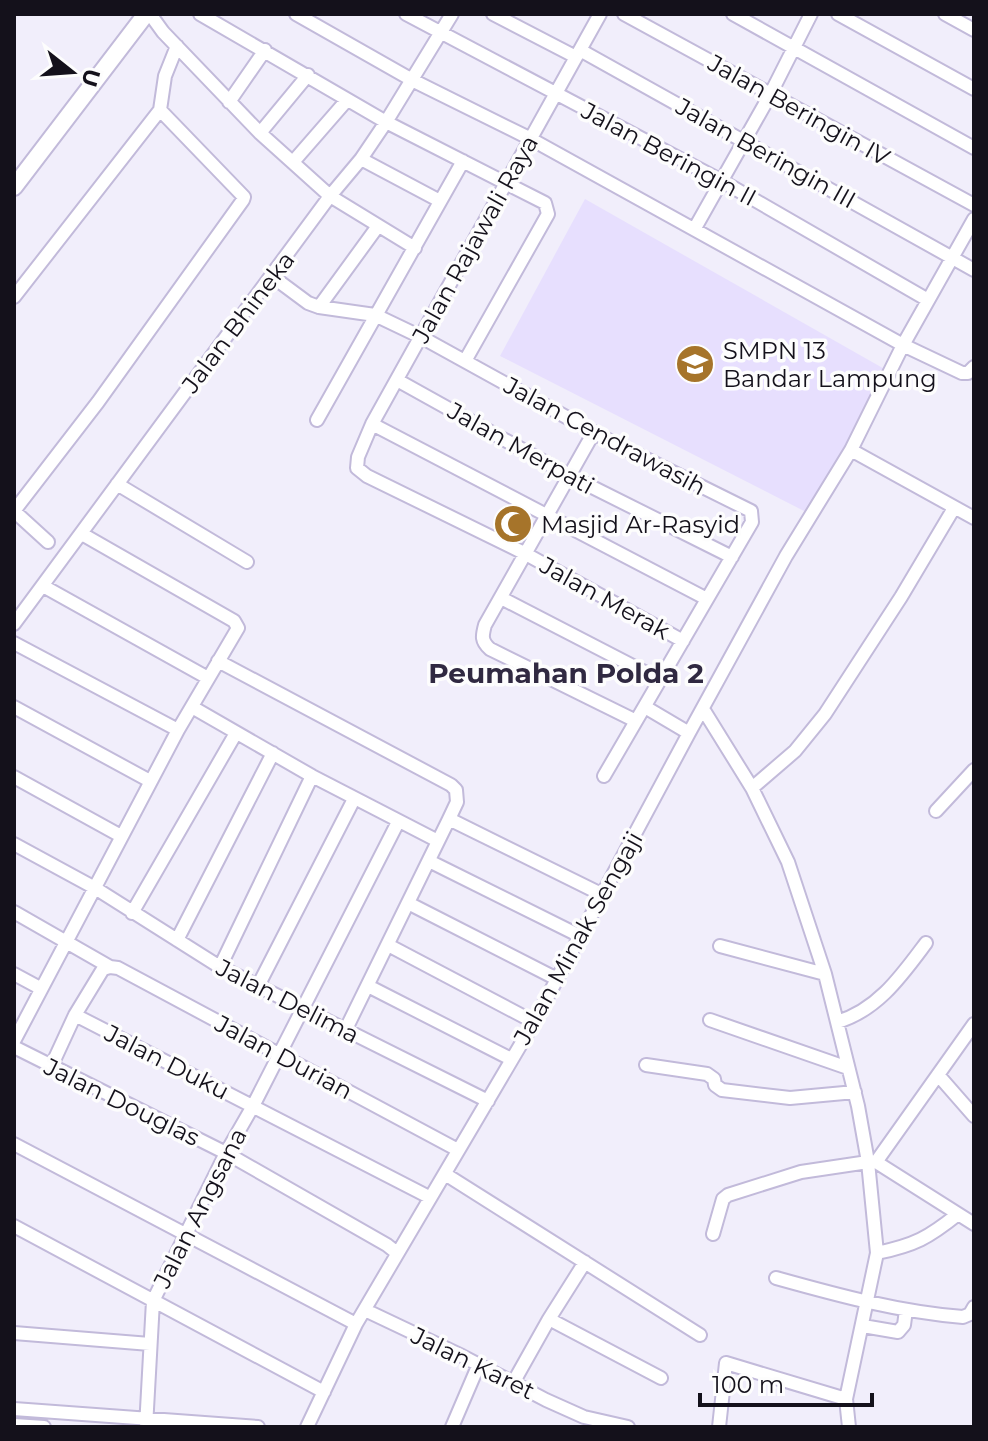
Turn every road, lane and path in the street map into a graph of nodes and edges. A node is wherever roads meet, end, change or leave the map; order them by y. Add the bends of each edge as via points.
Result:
1 (148, 14) edge
2 (200, 14) edge
3 (296, 14) edge
4 (406, 14) edge
5 (452, 14) edge
6 (493, 14) edge
7 (598, 14) edge
8 (624, 14) edge
9 (733, 14) edge
10 (811, 14) edge
11 (838, 14) edge
12 (945, 14) edge
13 (974, 30) edge
14 (440, 33) junction
15 (177, 46) junction
16 (793, 46) junction
17 (265, 50) junction
18 (578, 53) junction
19 (308, 75) junction
20 (414, 81) junction
21 (974, 89) edge
22 (556, 93) junction
23 (770, 95) junction
24 (347, 100) junction
25 (229, 102) junction
26 (160, 110) junction
27 (386, 122) junction
28 (260, 133) junction
29 (531, 139) junction
30 (744, 140) junction
31 (974, 148) edge
32 (361, 159) junction
33 (463, 161) junction
34 (293, 162) junction
35 (720, 180) junction
36 (507, 182) junction
37 (14, 187) edge
38 (330, 196) junction
39 (440, 201) junction
40 (974, 205) edge
41 (974, 219) edge
42 (378, 226) junction
43 (695, 228) junction
44 (415, 248) junction
45 (952, 257) junction
46 (974, 270) edge
47 (273, 277) junction
48 (14, 297) edge
49 (928, 300) junction
50 (319, 307) junction
51 (375, 315) junction
52 (421, 337) junction
53 (903, 345) junction
54 (465, 361) junction
55 (971, 370) edge
56 (397, 380) junction
57 (317, 420) dead end
58 (372, 424) junction
59 (594, 432) junction
60 (851, 450) junction
61 (357, 468) joint
62 (568, 475) junction
63 (117, 484) junction
64 (954, 508) junction
65 (14, 511) edge
66 (548, 514) junction
67 (973, 516) edge
68 (82, 534) junction
69 (48, 542) dead end
70 (524, 553) junction
71 (732, 557) junction
72 (247, 562) dead end
73 (43, 586) junction
74 (501, 598) junction
75 (707, 599) junction
76 (14, 624) edge
77 (683, 641) junction
78 (14, 643) edge
79 (218, 661) junction
80 (208, 678) junction
81 (660, 680) junction
82 (14, 707) edge
83 (192, 707) junction
84 (645, 707) junction
85 (703, 709) junction
86 (636, 721) junction
87 (178, 730) junction
88 (236, 733) junction
89 (689, 733) junction
90 (273, 753) junction
91 (974, 770) edge
92 (312, 776) junction
93 (604, 776) dead end
94 (14, 777) edge
95 (150, 781) junction
96 (752, 788) junction
97 (354, 799) junction
98 (936, 811) dead end
99 (449, 819) junction
100 (398, 822) junction
101 (121, 836) junction
102 (438, 841) junction
103 (14, 844) edge
104 (429, 861) junction
105 (95, 888) junction
106 (603, 895) junction
107 (408, 903) junction
108 (14, 912) edge
109 (132, 913) junction
110 (580, 936) junction
111 (67, 940) junction
112 (177, 940) junction
113 (926, 943) dead end
114 (388, 945) junction
115 (720, 946) dead end
116 (110, 967) junction
117 (220, 967) junction
118 (14, 974) edge
119 (825, 974) junction
120 (557, 979) junction
121 (258, 986) junction
122 (368, 986) junction
123 (40, 988) junction
124 (302, 1009) junction
125 (75, 1015) junction
126 (710, 1020) dead end
127 (534, 1022) junction
128 (837, 1022) junction
129 (974, 1024) edge
130 (345, 1031) junction
131 (14, 1044) edge
132 (279, 1055) junction
133 (511, 1059) junction
134 (646, 1065) dead end
135 (51, 1067) junction
136 (848, 1068) junction
137 (939, 1076) junction
138 (855, 1092) junction
139 (488, 1101) junction
140 (253, 1106) junction
141 (974, 1116) edge
142 (14, 1144) edge
143 (458, 1150) junction
144 (226, 1153) junction
145 (872, 1162) junction
146 (445, 1174) junction
147 (429, 1197) junction
148 (958, 1214) junction
149 (974, 1224) edge
150 (14, 1226) edge
151 (713, 1234) dead end
152 (186, 1235) junction
153 (397, 1253) junction
154 (877, 1253) junction
155 (585, 1262) junction
156 (776, 1278) dead end
157 (153, 1301) junction
158 (868, 1302) junction
159 (974, 1307) edge
160 (365, 1310) junction
161 (906, 1310) junction
162 (549, 1319) junction
163 (356, 1324) junction
164 (863, 1326) junction
165 (14, 1333) edge
166 (700, 1335) dead end
167 (150, 1344) junction
168 (479, 1364) junction
169 (661, 1378) dead end
170 (513, 1383) junction
171 (324, 1392) junction
172 (846, 1399) junction
173 (14, 1409) edge
174 (581, 1422) edge
175 (146, 1423) edge
176 (14, 1425) edge
177 (44, 1427) edge
178 (258, 1427) edge
179 (307, 1427) edge
180 (452, 1427) edge
181 (628, 1427) edge
182 (719, 1427) edge
183 (849, 1427) edge

1 - 15 street
1 - 37 street
2 - 17 street
3 - 20 street
4 - 14 street, Jalan Beringin II
5 - 14 street, Jalan Bhineka
6 - 18 street, Jalan Beringin III
7 - 18 street, Jalan Rajawali Raya
8 - 23 street, Jalan Beringin IV
9 - 16 street
10 - 16 street
11 - 21 street
12 - 13 street
14 - 20 street, Jalan Bhineka
14 - 22 street, Jalan Beringin II
15 - 25 street
15 - 26 street
16 - 23 street
16 - 31 street
17 - 19 street
17 - 25 street
18 - 22 street, Jalan Rajawali Raya
18 - 30 street, Jalan Beringin III
19 - 24 street
19 - 28 street
20 - 27 street, Jalan Bhineka
20 - 29 street
22 - 29 street, Jalan Rajawali Raya
22 - 35 street, Jalan Beringin II
23 - 30 street
23 - 40 street, Jalan Beringin IV
24 - 27 street
24 - 34 street
25 - 28 street
26 - 48 street
26 - 65 street via 243,200
27 - 32 street, Jalan Bhineka
27 - 33 street
28 - 34 street
29 - 36 street, Jalan Rajawali Raya
29 - 43 street
30 - 35 street
30 - 45 street, Jalan Beringin III
32 - 38 street, Jalan Bhineka
32 - 39 street
33 - 36 street
33 - 39 street
34 - 38 street
35 - 43 street
35 - 49 street, Jalan Beringin II
36 - 52 street, Jalan Rajawali Raya
36 - 54 street via 545,203 548,214
38 - 42 street
38 - 47 street, Jalan Bhineka
39 - 44 street
41 - 45 street, Jalan Minak Sengaji
42 - 44 street
42 - 50 street
43 - 53 street
44 - 51 street
45 - 46 street, Jalan Beringin III
45 - 49 street, Jalan Minak Sengaji
47 - 50 street, Jalan Cendrawasih
47 - 63 street, Jalan Bhineka
49 - 53 street, Jalan Minak Sengaji
50 - 51 street, Jalan Cendrawasih
51 - 52 street, Jalan Cendrawasih
51 - 57 street
52 - 54 street, Jalan Cendrawasih
52 - 56 street, Jalan Rajawali Raya
53 - 55 street via 953,370
53 - 60 street, Jalan Minak Sengaji
54 - 59 street, Jalan Cendrawasih
56 - 58 street, Jalan Rajawali Raya
56 - 62 street, Jalan Merpati
58 - 61 street, Jalan Rajawali Raya
58 - 66 street
59 - 62 street
59 - 71 street, Jalan Cendrawasih via 751,511 752,522
60 - 64 street
60 - 85 street, Jalan Minak Sengaji
61 - 70 street, Jalan Merak
62 - 66 street
62 - 71 street, Jalan Merpati
63 - 68 street, Jalan Bhineka
63 - 72 street
64 - 67 street
64 - 96 street via 825,714 795,751
65 - 69 street
66 - 70 street
66 - 75 street
68 - 73 street, Jalan Bhineka
68 - 79 street via 237,624
70 - 74 street
70 - 77 street, Jalan Merak
71 - 75 street, Jalan Cendrawasih
73 - 76 street, Jalan Bhineka
73 - 80 street
74 - 81 street
74 - 86 street via 485,625 483,644
75 - 77 street, Jalan Cendrawasih
77 - 81 street, Jalan Cendrawasih
78 - 87 street
79 - 80 street
79 - 99 street via 451,785 457,802
80 - 83 street
81 - 84 street, Jalan Cendrawasih
82 - 95 street
83 - 87 street
83 - 88 street
84 - 86 street, Jalan Cendrawasih
84 - 89 street
85 - 89 street, Jalan Minak Sengaji
85 - 96 street
86 - 93 street, Jalan Cendrawasih
87 - 95 street
88 - 90 street
88 - 109 street
89 - 106 street, Jalan Minak Sengaji
90 - 92 street
90 - 112 street
91 - 98 street
92 - 97 street
92 - 117 street
94 - 101 street
95 - 101 street
96 - 119 street via 788,862
97 - 100 street
97 - 121 street
99 - 102 street
99 - 106 street
100 - 102 street
100 - 124 street, Jalan Angsana
101 - 105 street
102 - 104 street
103 - 105 street, Jalan Delima
104 - 107 street
104 - 110 street
105 - 109 street, Jalan Delima
105 - 111 street
106 - 110 street, Jalan Minak Sengaji
107 - 114 street
107 - 120 street
108 - 111 street, Jalan Durian
109 - 112 street, Jalan Delima
110 - 120 street, Jalan Minak Sengaji
111 - 116 street, Jalan Durian
111 - 123 street
112 - 117 street, Jalan Delima
113 - 128 street via 891,989 854,1017
114 - 122 street
114 - 127 street
115 - 119 street
116 - 125 street via 103,969
116 - 132 street, Jalan Durian
117 - 121 street, Jalan Delima
118 - 123 street
119 - 128 street
120 - 127 street, Jalan Minak Sengaji
121 - 124 street, Jalan Delima
122 - 130 street
122 - 133 street
123 - 131 street
124 - 130 street, Jalan Delima
124 - 132 street, Jalan Angsana
125 - 135 street
125 - 140 street, Jalan Duku
126 - 136 street
127 - 133 street, Jalan Minak Sengaji
128 - 136 street
129 - 137 street
130 - 139 street, Jalan Delima
131 - 135 street, Jalan Douglas
132 - 140 street, Jalan Angsana
132 - 143 street, Jalan Durian
133 - 139 street, Jalan Minak Sengaji
134 - 138 street via 707,1074 722,1090 801,1098
135 - 144 street, Jalan Douglas
136 - 138 street
137 - 141 street
137 - 145 street
138 - 145 street
139 - 143 street, Jalan Minak Sengaji
140 - 144 street, Jalan Angsana
140 - 147 street, Jalan Duku
142 - 152 street
143 - 146 street, Jalan Minak Sengaji
144 - 152 street, Jalan Angsana
144 - 153 street, Jalan Douglas
145 - 148 street
145 - 151 street via 801,1172 728,1195
145 - 154 street
146 - 147 street, Jalan Minak Sengaji
146 - 155 street
147 - 153 street, Jalan Minak Sengaji
148 - 149 street
148 - 154 street via 910,1246
150 - 157 street
152 - 157 street, Jalan Angsana
152 - 163 street
153 - 160 street, Jalan Minak Sengaji
154 - 158 street
155 - 162 street
155 - 166 street
156 - 158 street
157 - 167 street, Jalan Angsana
157 - 171 street
158 - 161 street
158 - 164 street
159 - 161 street via 963,1317
160 - 163 street, Jalan Minak Sengaji
160 - 168 street, Jalan Karet
161 - 164 street via 898,1332
162 - 169 street
162 - 170 street
163 - 171 street, Jalan Minak Sengaji
164 - 172 street
165 - 167 street
167 - 175 street, Jalan Angsana
168 - 170 street, Jalan Karet
168 - 180 street
170 - 174 street, Jalan Karet
171 - 179 street, Jalan Minak Sengaji
172 - 182 street via 726,1363
172 - 183 street
173 - 175 street
174 - 181 street, Jalan Karet
175 - 178 street
176 - 177 street

